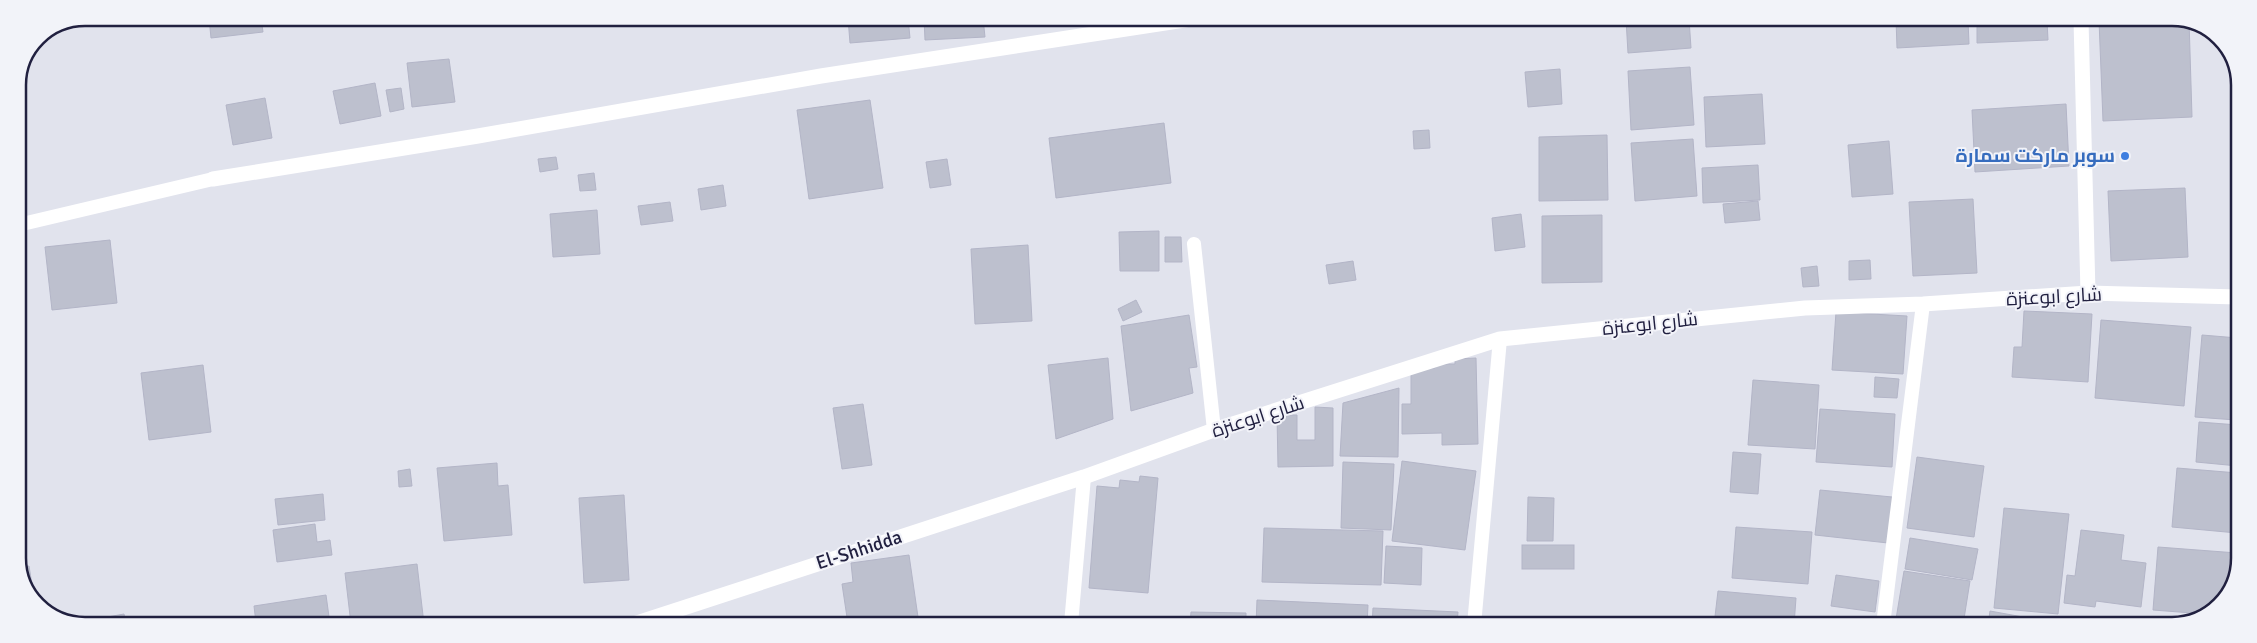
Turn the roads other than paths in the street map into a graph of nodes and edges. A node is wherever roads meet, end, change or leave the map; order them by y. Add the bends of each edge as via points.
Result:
1 (1146, 26) edge
2 (2082, 26) edge
3 (213, 179) joint
4 (26, 223) edge
5 (1194, 244) dead end
6 (2088, 293) junction
7 (2231, 297) edge
8 (1923, 304) junction
9 (1500, 339) junction
10 (1214, 430) junction
11 (1084, 477) junction
12 (655, 617) edge
13 (1072, 617) edge
14 (1475, 617) edge
15 (1885, 617) edge

1 - 3 street via 821,76
2 - 6 street
3 - 4 lane
5 - 10 lane
6 - 7 street, شارع ابوعنزة
6 - 8 street, شارع ابوعنزة
8 - 9 street, شارع ابوعنزة via 1805,308
8 - 15 lane
9 - 10 street, شارع ابوعنزة
9 - 14 lane
10 - 11 street, شارع ابوعنزة
11 - 12 street, El-Shhidda
11 - 13 lane

